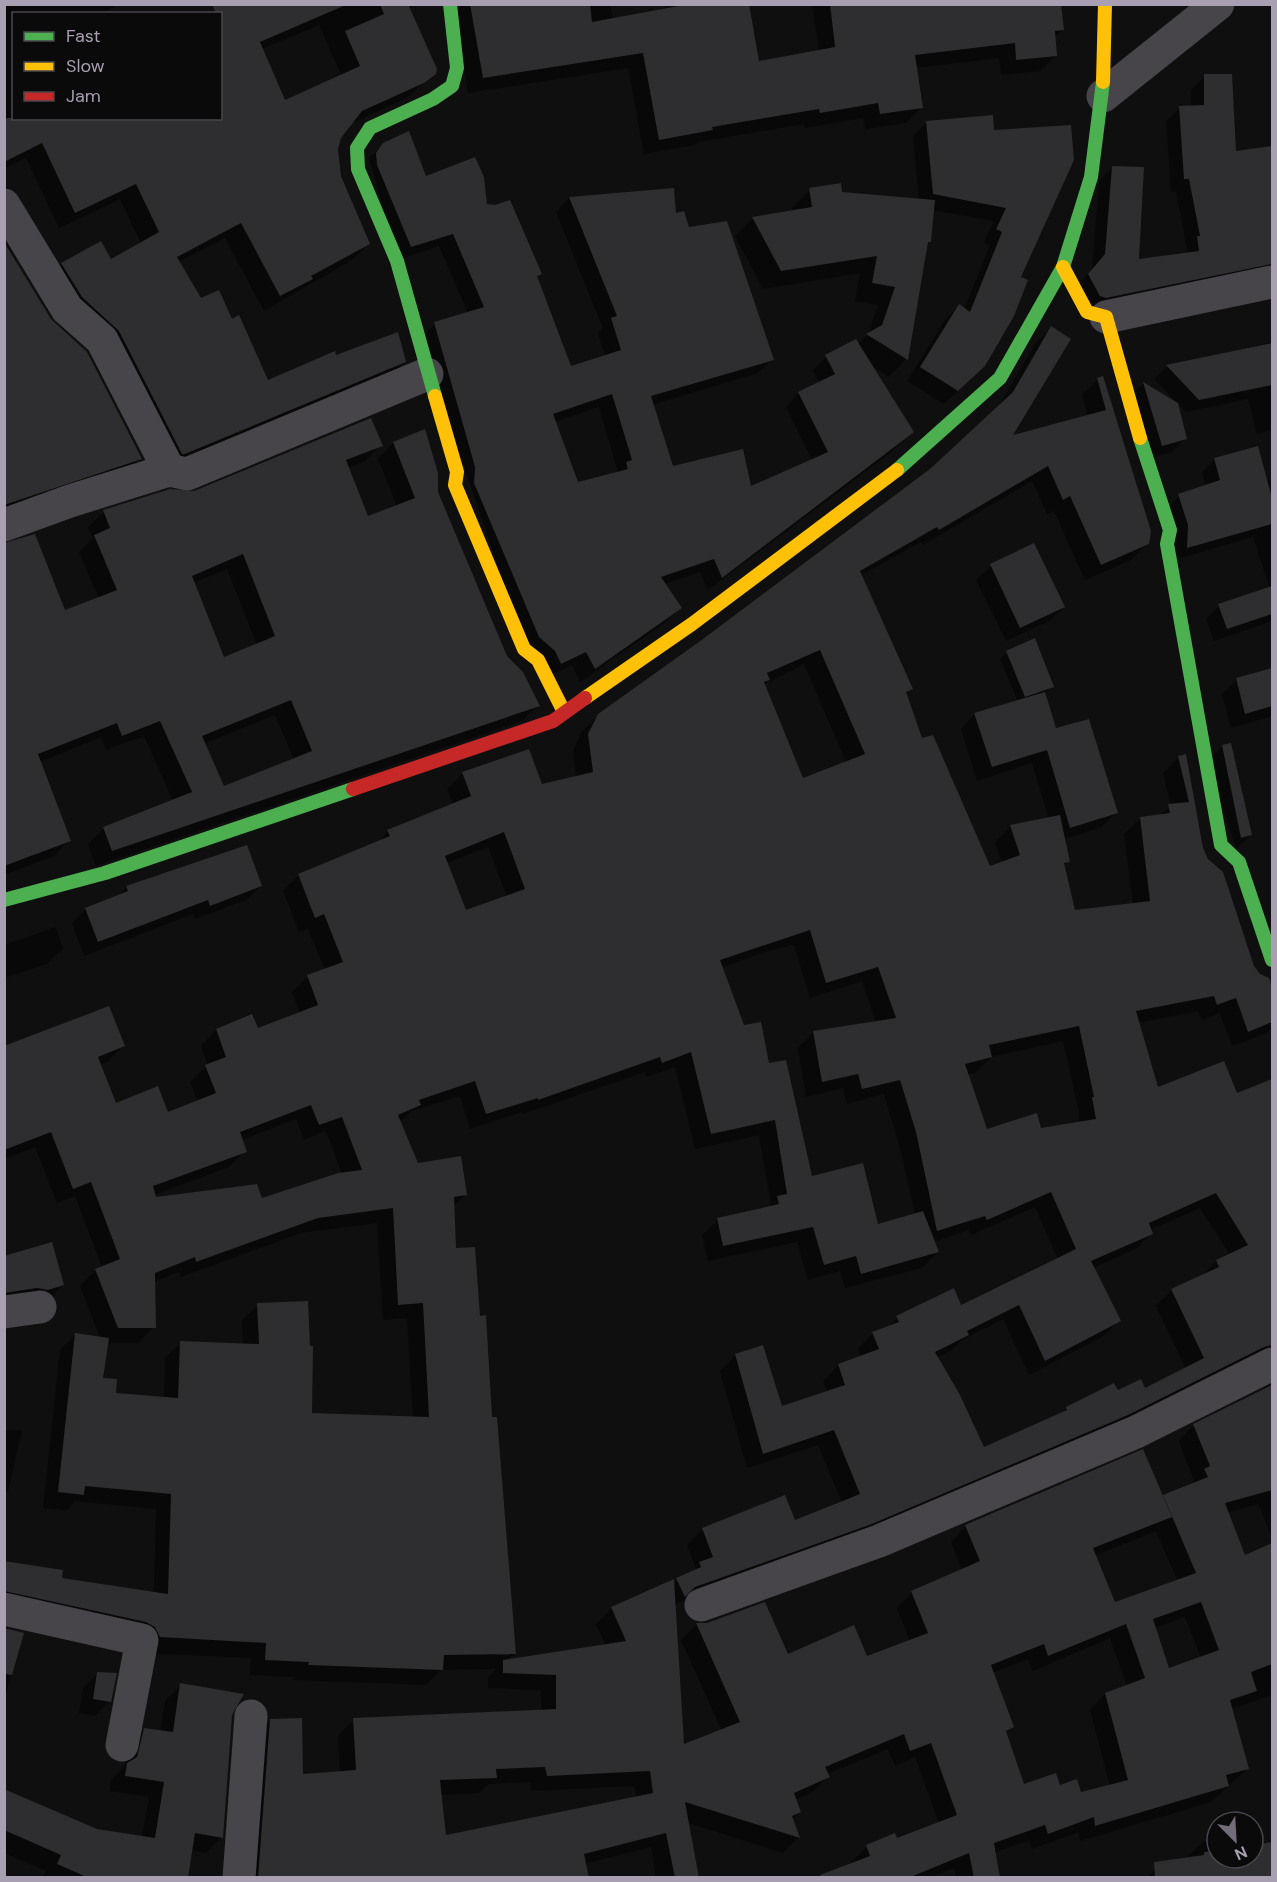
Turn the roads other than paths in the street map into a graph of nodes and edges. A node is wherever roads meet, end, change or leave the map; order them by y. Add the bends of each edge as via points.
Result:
1 (450, 4) edge
2 (1105, 4) edge
3 (1218, 4) edge
4 (1103, 96) junction
5 (4, 205) edge
6 (1063, 267) junction
7 (1272, 282) edge
8 (1106, 317) junction
9 (427, 374) junction
10 (169, 470) junction
11 (4, 525) edge
12 (564, 712) junction
13 (4, 900) edge
14 (1272, 960) edge
15 (40, 1307) dead end
16 (4, 1312) edge
17 (1272, 1364) edge
18 (701, 1605) dead end
19 (4, 1609) edge
20 (251, 1716) dead end
21 (122, 1745) dead end
22 (239, 1878) edge

1 - 9 street via 457,69 452,86 370,128 357,148 358,170 397,261
2 - 4 street
3 - 4 street
4 - 6 street via 1091,177
5 - 10 street via 67,309 102,340
6 - 8 street via 1087,312
6 - 12 street via 1000,378 925,447 692,624
7 - 8 street
8 - 14 street via 1134,421 1170,530 1169,556 1221,845 1239,862
9 - 10 street via 187,474
9 - 12 street via 457,472 455,485 524,648 538,660
10 - 11 street
12 - 13 street via 553,721 257,823 105,873
15 - 16 street
17 - 18 street via 1136,1432 890,1537
19 - 21 street via 142,1640
20 - 22 street

